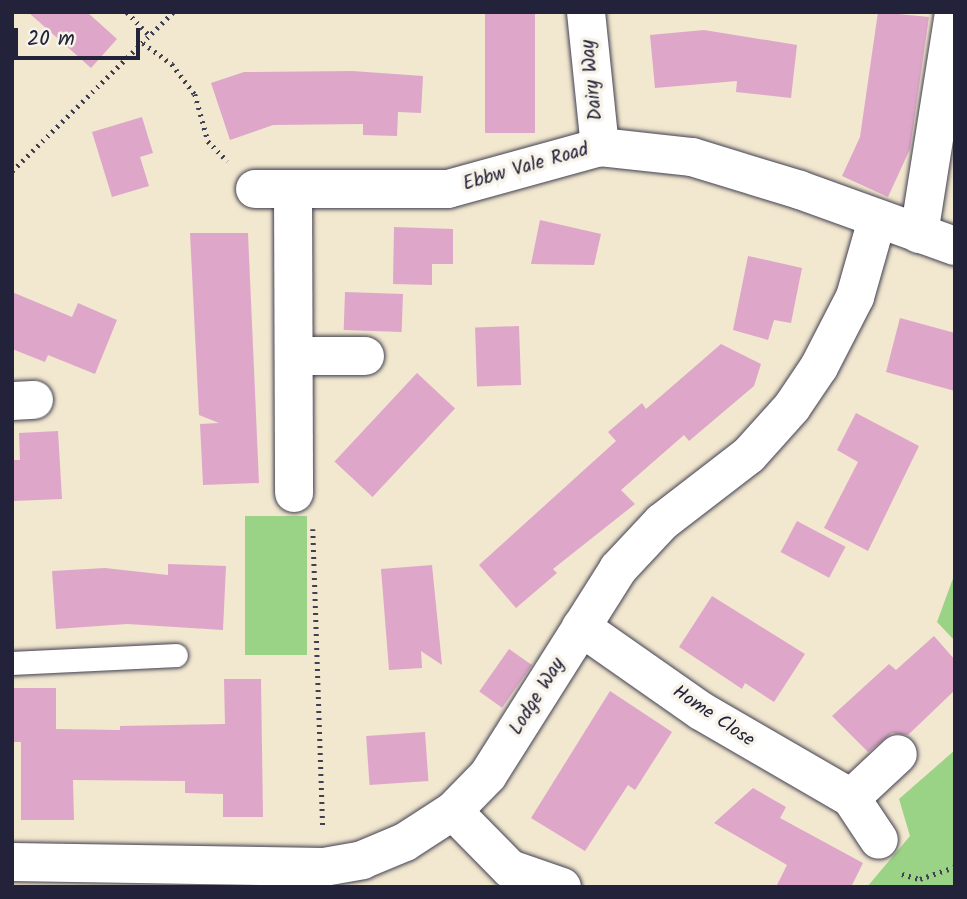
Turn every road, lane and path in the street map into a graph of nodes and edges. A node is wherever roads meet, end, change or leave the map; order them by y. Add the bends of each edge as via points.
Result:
1 (127, 12) edge
2 (173, 12) edge
3 (586, 12) edge
4 (954, 12) edge
5 (150, 36) junction
6 (143, 43) junction
7 (600, 147) junction
8 (12, 171) edge
9 (255, 189) joint
10 (293, 190) junction
11 (877, 220) junction
12 (919, 234) junction
13 (955, 246) edge
14 (294, 356) junction
15 (365, 356) dead end
16 (294, 493) joint
17 (582, 627) junction
18 (176, 655) dead end
19 (12, 663) edge
20 (898, 754) dead end
21 (851, 797) junction
22 (453, 811) junction
23 (879, 840) dead end
24 (12, 862) edge
25 (324, 867) junction
26 (562, 887) edge

1 - 5 path
2 - 5 path
3 - 7 street, Dairy Way
4 - 12 street
5 - 6 path
6 - 8 path
6 - 9 path via 172,64 195,94 208,141
7 - 10 street, Ebbw Vale Road via 448,189
7 - 11 street, Ebbw Vale Road via 692,157 800,190
9 - 10 street, Ebbw Vale Road
10 - 14 street
11 - 12 street, Ebbw Vale Road
11 - 17 street, Lodge Way via 855,297 819,367 792,407 749,455 662,522 618,569
12 - 13 street, Ebbw Vale Road
14 - 15 street
14 - 16 street
16 - 25 path via 312,513
17 - 21 street, Home Close via 701,711
17 - 22 street, Lodge Way via 488,775
18 - 19 lane
20 - 21 street
21 - 23 street, Home Close
22 - 25 street, Lodge Way via 405,842 362,860
22 - 26 street via 510,869
24 - 25 street, Lodge Way

